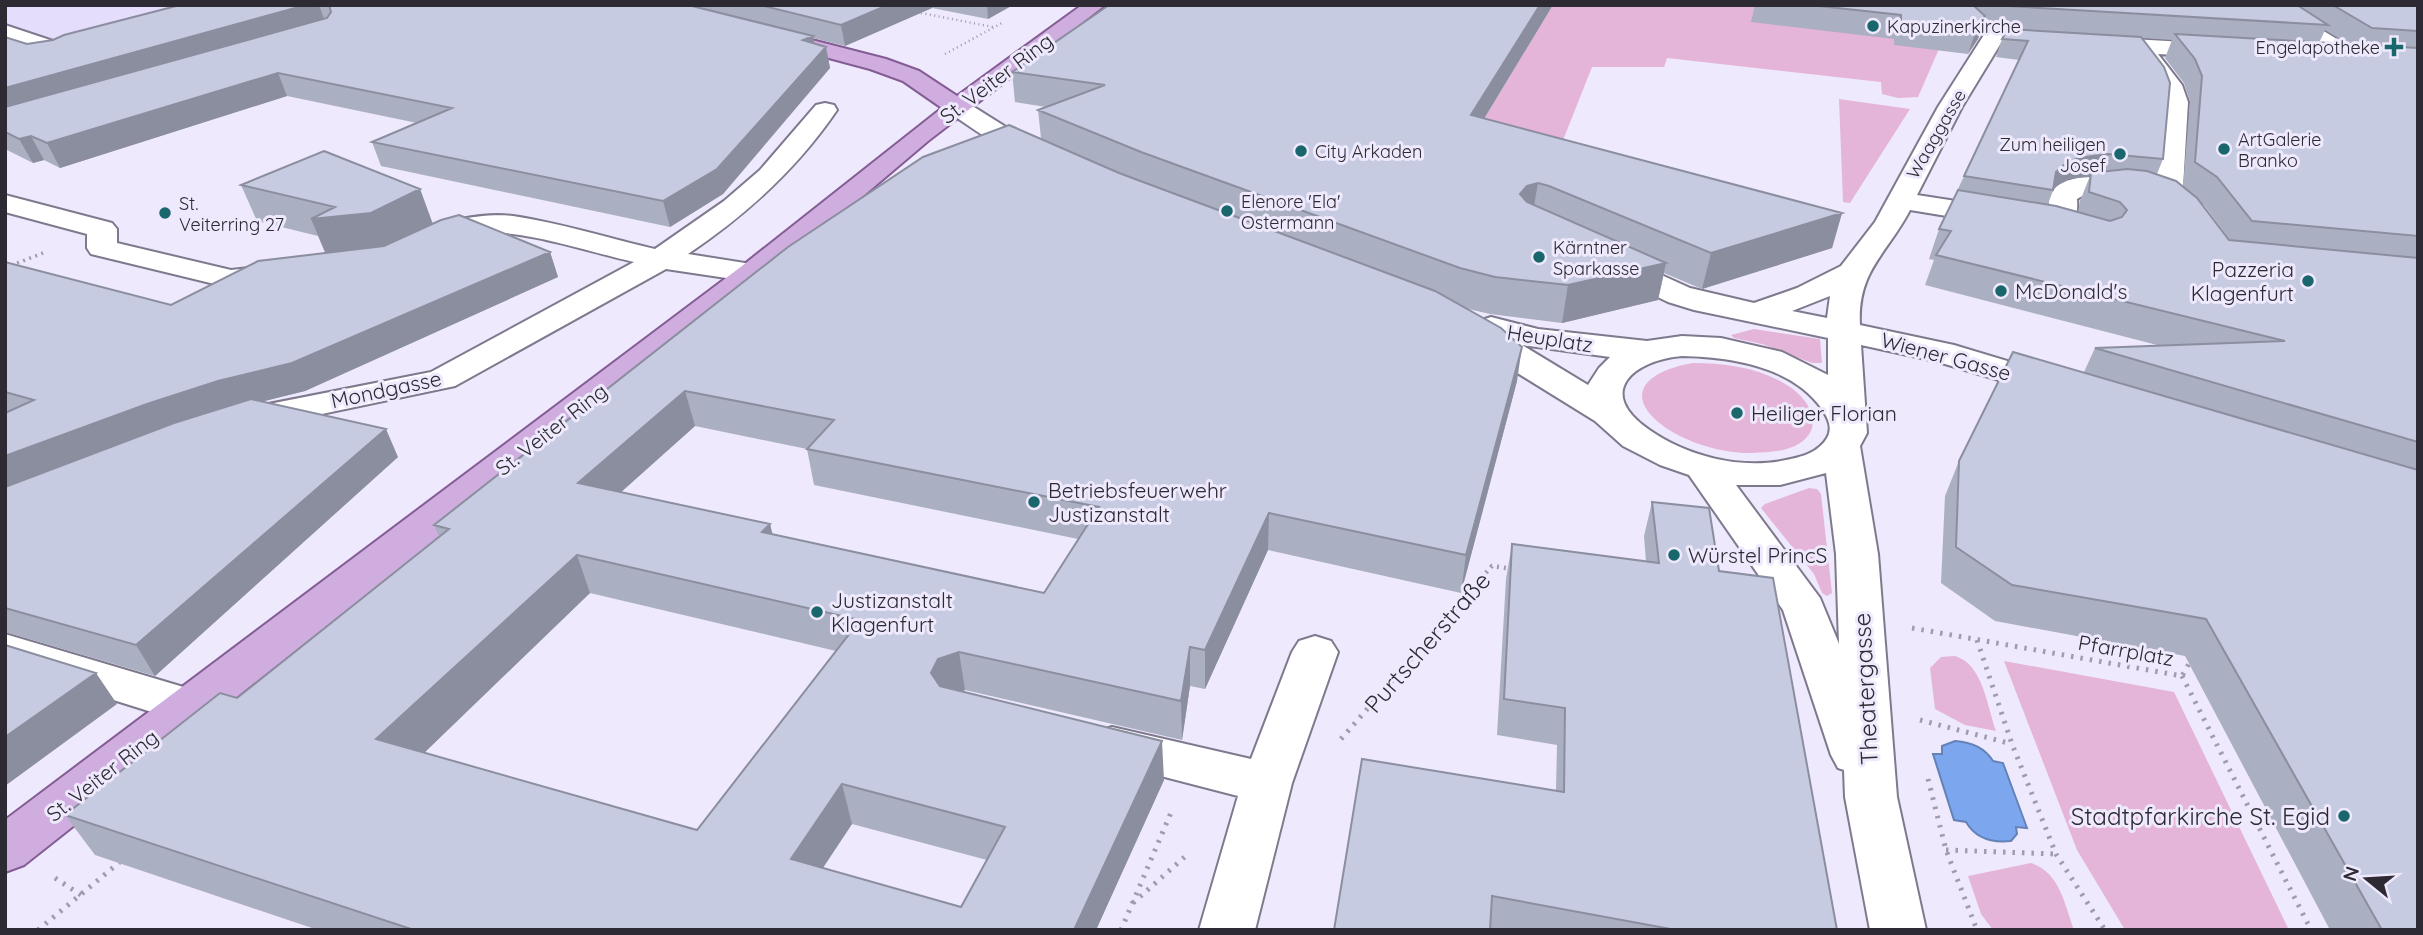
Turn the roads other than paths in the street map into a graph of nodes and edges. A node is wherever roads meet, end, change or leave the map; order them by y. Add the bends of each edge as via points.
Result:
1 (1095, 5) edge
2 (2265, 5) edge
3 (2286, 18) junction
4 (5, 32) edge
5 (761, 33) edge
6 (2020, 40) edge
7 (2073, 43) edge
8 (2141, 46) junction
9 (63, 52) edge
10 (2243, 53) edge
11 (957, 107) junction
12 (825, 110) dead end
13 (1068, 166) edge
14 (1899, 200) junction
15 (5, 203) edge
16 (2050, 224) junction
17 (2085, 236) edge
18 (403, 254) edge
19 (1594, 256) edge
20 (660, 259) junction
21 (299, 271) edge
22 (1852, 273) junction
23 (753, 274) junction
24 (1752, 314) junction
25 (1842, 331) junction
26 (1689, 346) junction
27 (1647, 351) junction
28 (2092, 398) edge
29 (1614, 417) junction
30 (206, 431) edge
31 (1843, 432) junction
32 (1703, 467) junction
33 (5, 650) edge
34 (1315, 652) dead end
35 (190, 706) junction
36 (1075, 737) edge
37 (1267, 783) junction
38 (1871, 797) junction
39 (5, 850) edge
40 (1227, 930) edge
41 (1898, 930) edge

1 - 11 main road, St. Veiter Ring
2 - 3 street
3 - 3 street via 2363,60 2302,51
4 - 9 street
5 - 11 main road via 911,76
6 - 14 street, Waaggasse via 1983,30 1950,107
7 - 8 street
8 - 10 street
8 - 16 street via 2170,85 2176,102 2169,188 2175,200 2092,185 2063,196 2064,215
11 - 13 street via 1007,139
11 - 23 main road, St. Veiter Ring
12 - 20 street via 774,174
14 - 16 street
14 - 22 street, Waaggasse
15 - 21 street via 102,229 102,248 230,279
16 - 17 street
18 - 20 street via 447,232 483,224 512,225
19 - 24 street, Wiener Gasse via 1679,295
20 - 23 street
20 - 30 street, Mondgasse via 443,379 408,389 283,408
22 - 24 street, Heuplatz via 1808,295
22 - 25 street
23 - 35 main road, St. Veiter Ring
24 - 25 street, Wiener Gasse
24 - 26 street, Heuplatz
25 - 28 street, Wiener Gasse via 1942,352
25 - 31 street
26 - 27 street, Heuplatz
26 - 31 street, Heuplatz via 1755,355 1814,381 1833,398
27 - 29 street, Heuplatz via 1622,362 1608,377 1605,396
27 - 29 street, Heuplatz via 1537,339 1444,315
29 - 32 street, Heuplatz via 1634,437
31 - 32 street, Heuplatz via 1821,463 1788,473 1746,474
31 - 38 street, Theatergasse via 1857,554
32 - 38 street via 1804,608
33 - 35 street
34 - 37 street
35 - 39 main road, St. Veiter Ring
36 - 37 street
37 - 40 street
38 - 41 street, Theatergasse

